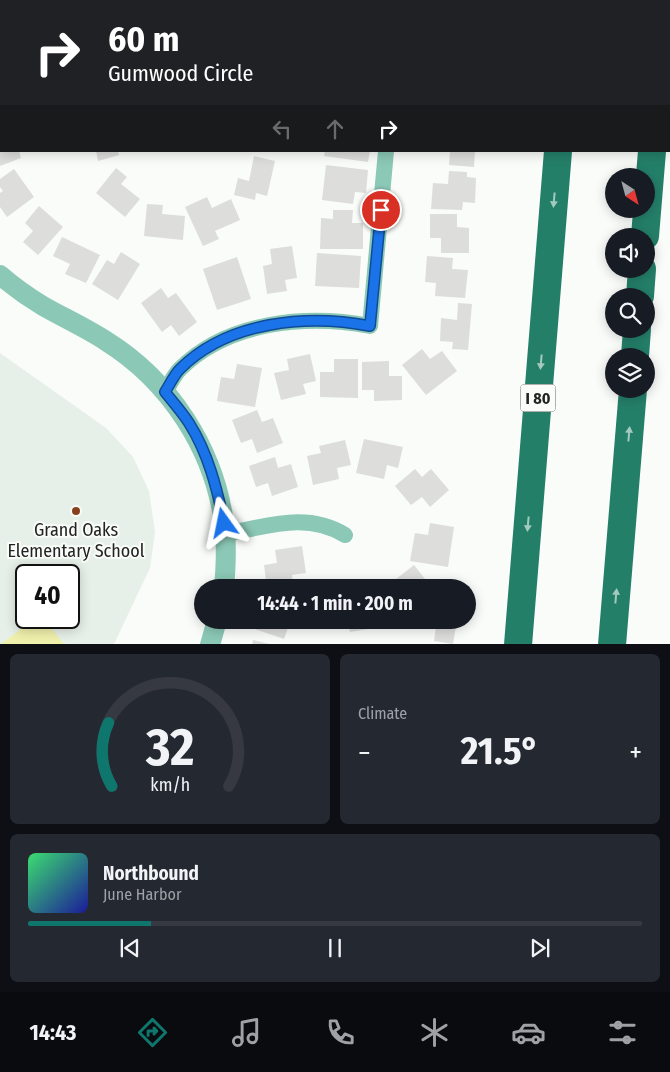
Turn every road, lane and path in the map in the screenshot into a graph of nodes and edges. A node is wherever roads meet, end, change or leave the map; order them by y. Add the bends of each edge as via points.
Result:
1 (386, 152) edge
2 (558, 152) edge
3 (652, 152) edge
4 (646, 228) edge
5 (0, 275) edge
6 (165, 392) junction
7 (632, 398) edge
8 (225, 534) junction
9 (345, 535) dead end
10 (225, 579) edge
11 (214, 629) edge
12 (210, 644) edge
13 (518, 644) edge
14 (612, 644) edge

1 - 6 street via 370,326 310,320 238,334 204,349 179,370
2 -> 13 highway, I 80
3 - 4 highway
5 - 6 street via 21,293 106,340
6 - 8 street via 202,447 216,484
14 -> 7 highway
8 - 9 street via 297,521 322,524
8 - 10 street
11 - 12 street

